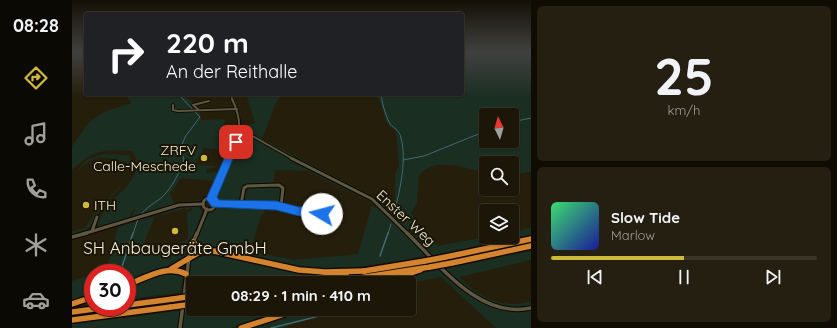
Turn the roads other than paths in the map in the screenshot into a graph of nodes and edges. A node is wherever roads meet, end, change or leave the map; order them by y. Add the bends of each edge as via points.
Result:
1 (231, 96) edge
2 (208, 101) dead end
3 (173, 105) dead end
4 (237, 108) junction
5 (198, 110) junction
6 (240, 129) junction
7 (211, 199) junction
8 (203, 204) junction
9 (215, 204) junction
10 (241, 204) junction
11 (281, 206) junction
12 (207, 210) junction
13 (299, 212) junction
14 (98, 217) dead end
15 (92, 232) junction
16 (72, 237) edge
17 (531, 239) edge
18 (193, 242) junction
19 (531, 246) edge
20 (208, 250) junction
21 (188, 259) junction
22 (430, 267) junction
23 (168, 270) junction
24 (365, 271) junction
25 (186, 274) junction
26 (331, 276) edge
27 (372, 276) edge
28 (402, 276) edge
29 (136, 282) edge
30 (186, 297) edge
31 (84, 300) edge
32 (72, 304) edge
33 (136, 304) edge
34 (186, 305) edge
35 (531, 308) edge
36 (84, 310) edge
37 (72, 312) edge
38 (278, 316) edge
39 (72, 320) edge
40 (180, 328) edge
41 (241, 328) edge

1 - 4 street
2 - 5 street via 193,105
3 - 5 street via 174,110
4 - 5 street
4 - 6 street
6 - 7 street
6 - 35 street, Enster Weg via 296,161 372,199 462,287 481,300 510,310
7 - 8 street
7 - 9 street
8 - 12 street via 203,208
8 - 15 street via 179,205
9 - 10 street
9 - 12 street
10 - 11 street
10 - 11 street via 246,186 279,185 283,188
11 - 13 street
12 - 18 street
13 - 13 street via 316,220 322,216 318,210
14 - 15 street
15 - 16 street
17 - 24 highway, bridge
18 - 20 highway via 197,248
18 - 21 street
19 - 22 highway, bridge
20 - 21 highway
20 - 24 highway via 299,270
21 - 23 highway
21 - 25 street
22 - 27 highway
22 - 28 highway
23 - 25 highway via 177,269
23 - 29 highway
24 - 26 highway
25 - 40 street
30 - 33 highway, bridge
31 - 32 highway
34 - 39 highway, bridge
36 - 37 highway
38 - 41 highway

